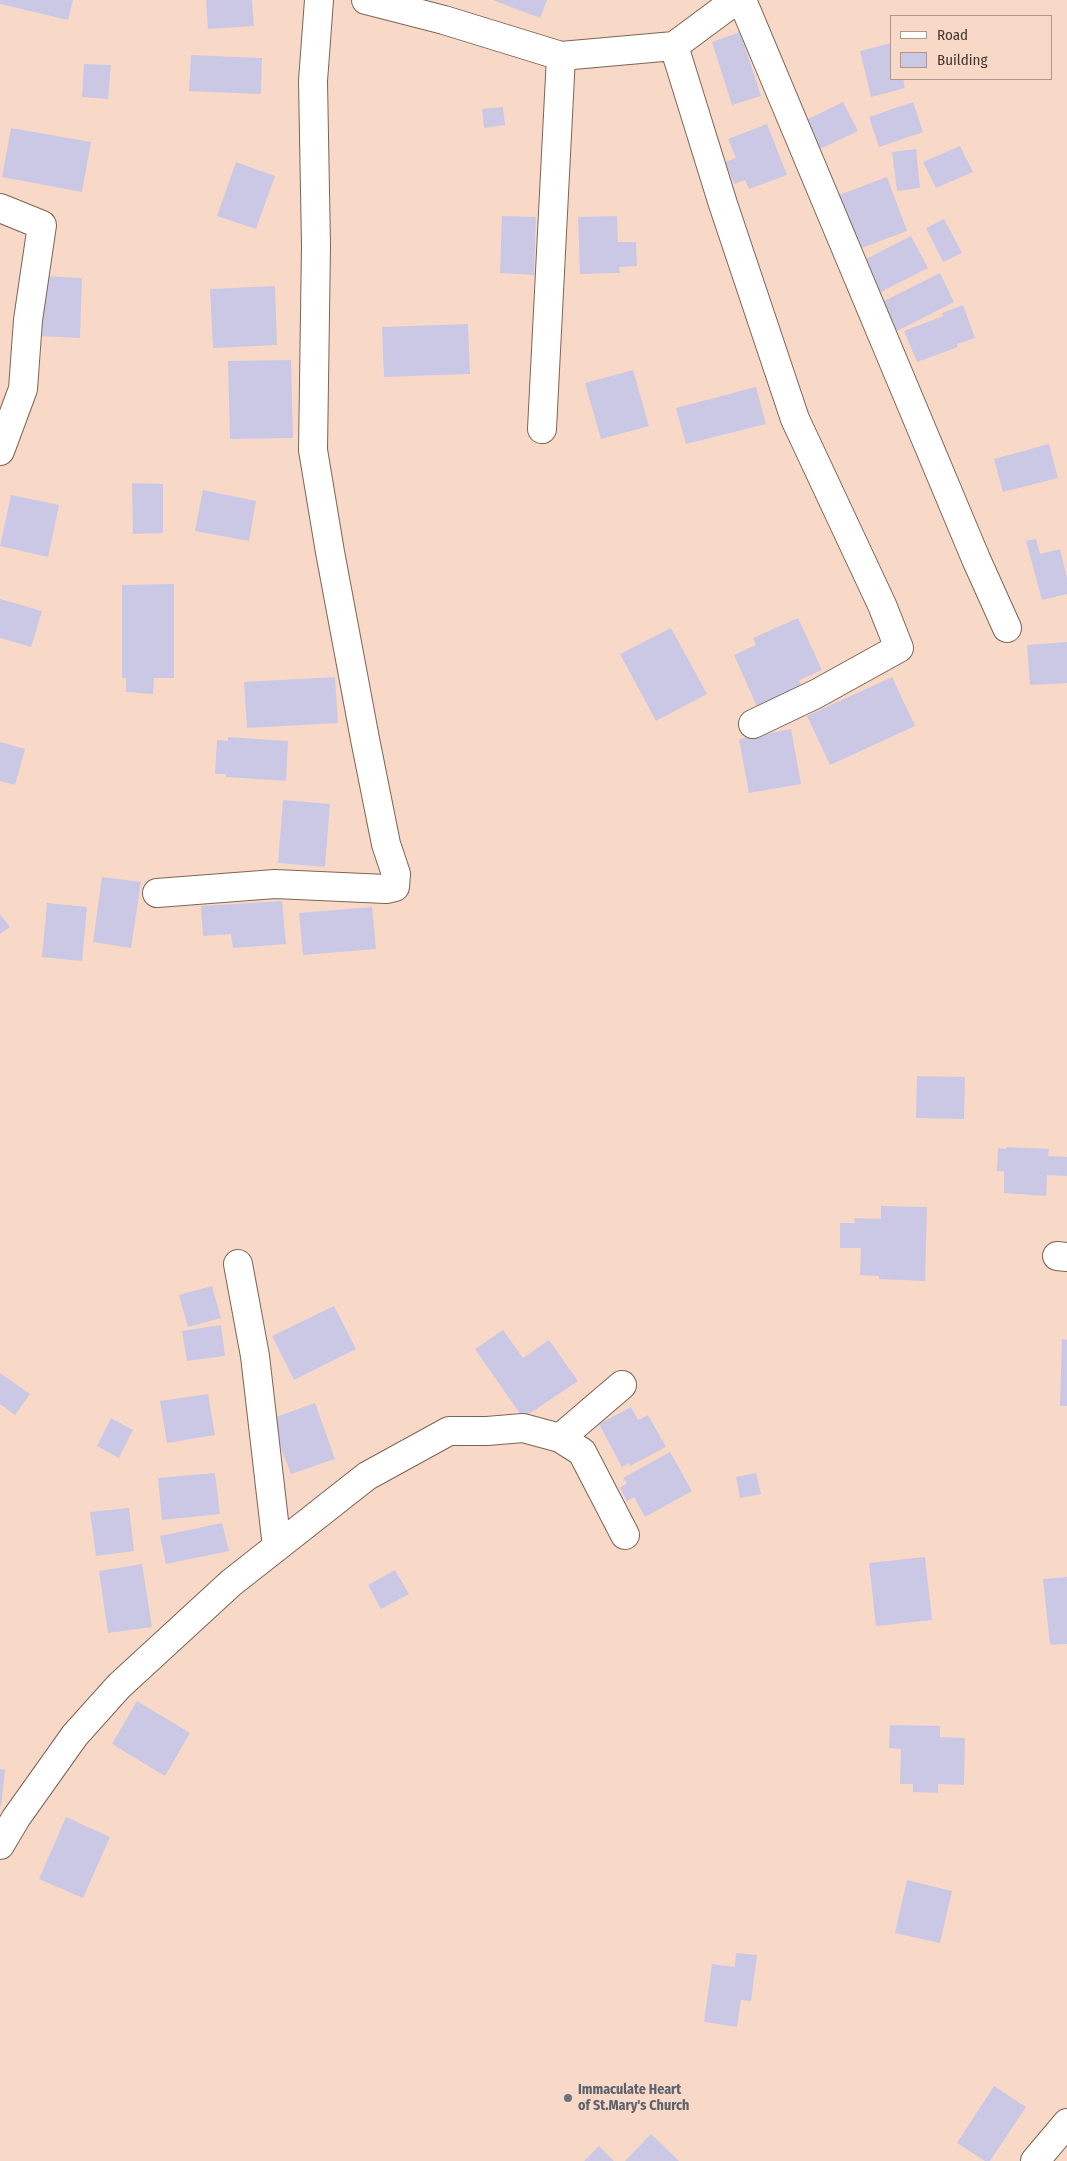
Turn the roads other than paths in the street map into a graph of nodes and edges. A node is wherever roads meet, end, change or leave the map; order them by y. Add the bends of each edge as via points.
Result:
1 (319, 0) edge
2 (366, 0) edge
3 (736, 0) edge
4 (742, 0) edge
5 (447, 10) edge
6 (674, 46) junction
7 (561, 56) junction
8 (0, 208) edge
9 (542, 429) dead end
10 (0, 451) edge
11 (1007, 628) dead end
12 (754, 724) dead end
13 (157, 893) dead end
14 (238, 1264) dead end
15 (622, 1385) dead end
16 (560, 1438) junction
17 (625, 1535) dead end
18 (277, 1547) junction
19 (0, 1846) edge
20 (1067, 2123) edge
21 (1035, 2161) edge

1 - 13 street via 313,81 316,246 313,450 365,739 386,844 396,874 395,887 275,884
2 - 5 street
3 - 6 street
4 - 11 street
5 - 7 street
6 - 7 street
6 - 12 street via 795,419 899,648
7 - 9 street
8 - 10 street via 42,225 28,320 23,389
14 - 18 street via 255,1356
15 - 16 street
16 - 17 street via 582,1452
16 - 18 street via 523,1428 449,1431 367,1476
18 - 19 street via 231,1583 118,1686 75,1735
20 - 21 street

